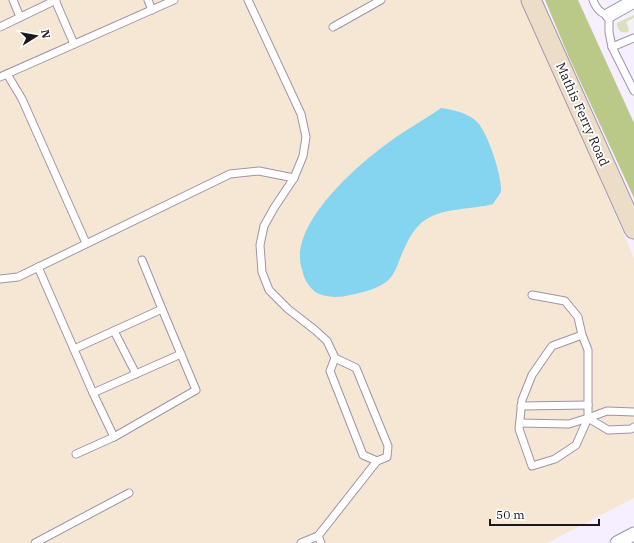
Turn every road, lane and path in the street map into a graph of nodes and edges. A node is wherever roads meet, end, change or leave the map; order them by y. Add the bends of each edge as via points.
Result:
1 (13, 0) edge
2 (56, 0) edge
3 (148, 0) edge
4 (174, 0) edge
5 (248, 0) edge
6 (381, 0) edge
7 (532, 0) edge
8 (593, 0) edge
9 (634, 1) edge
10 (152, 10) junction
11 (609, 15) junction
12 (20, 17) junction
13 (0, 26) edge
14 (333, 27) dead end
15 (634, 38) edge
16 (74, 44) junction
17 (612, 47) junction
18 (7, 74) junction
19 (0, 77) edge
20 (634, 91) edge
21 (294, 178) junction
22 (632, 221) edge
23 (86, 243) junction
24 (142, 260) dead end
25 (38, 267) junction
26 (0, 279) edge
27 (532, 295) dead end
28 (162, 309) junction
29 (114, 331) junction
30 (582, 335) junction
31 (74, 349) junction
32 (181, 354) junction
33 (335, 358) junction
34 (136, 374) junction
35 (93, 393) junction
36 (588, 405) junction
37 (522, 406) junction
38 (634, 412) edge
39 (588, 418) junction
40 (520, 423) junction
41 (634, 427) edge
42 (114, 437) junction
43 (76, 454) dead end
44 (377, 461) junction
45 (129, 493) dead end
46 (634, 534) edge
47 (319, 540) edge
48 (35, 543) edge
49 (301, 543) edge
50 (617, 543) edge

1 - 12 lane
2 - 12 lane
2 - 16 lane
3 - 10 lane
4 - 10 lane
5 - 21 lane via 301,114 306,137 303,156
6 - 14 lane
7 - 22 main road, Mathis Ferry Road
8 - 11 lane via 596,8
9 - 11 street
10 - 16 lane
11 - 17 lane
12 - 13 lane
15 - 17 lane
16 - 18 lane
17 - 20 lane
18 - 19 lane
18 - 23 lane via 22,99
21 - 23 lane via 259,171 230,174
21 - 33 lane via 264,226 260,245 262,272 269,290 327,341
23 - 25 lane
24 - 28 lane
25 - 26 lane via 18,277
25 - 31 lane
27 - 30 lane via 565,301 578,317
28 - 29 lane
28 - 32 lane
29 - 31 lane
29 - 34 lane
30 - 36 lane via 588,350
30 - 37 lane via 552,346 532,375
31 - 35 lane
32 - 34 lane
32 - 42 lane via 196,390
33 - 44 lane via 330,371 363,455
33 - 44 lane via 356,368 388,446 387,457
34 - 35 lane
35 - 42 lane
36 - 37 lane
36 - 39 lane
37 - 40 lane
38 - 39 lane via 607,411
39 - 40 lane via 569,424
39 - 40 lane via 576,445 554,459 532,466 519,429
39 - 41 lane via 608,430
42 - 43 lane
44 - 47 lane
45 - 48 lane
46 - 50 street
47 - 49 lane

